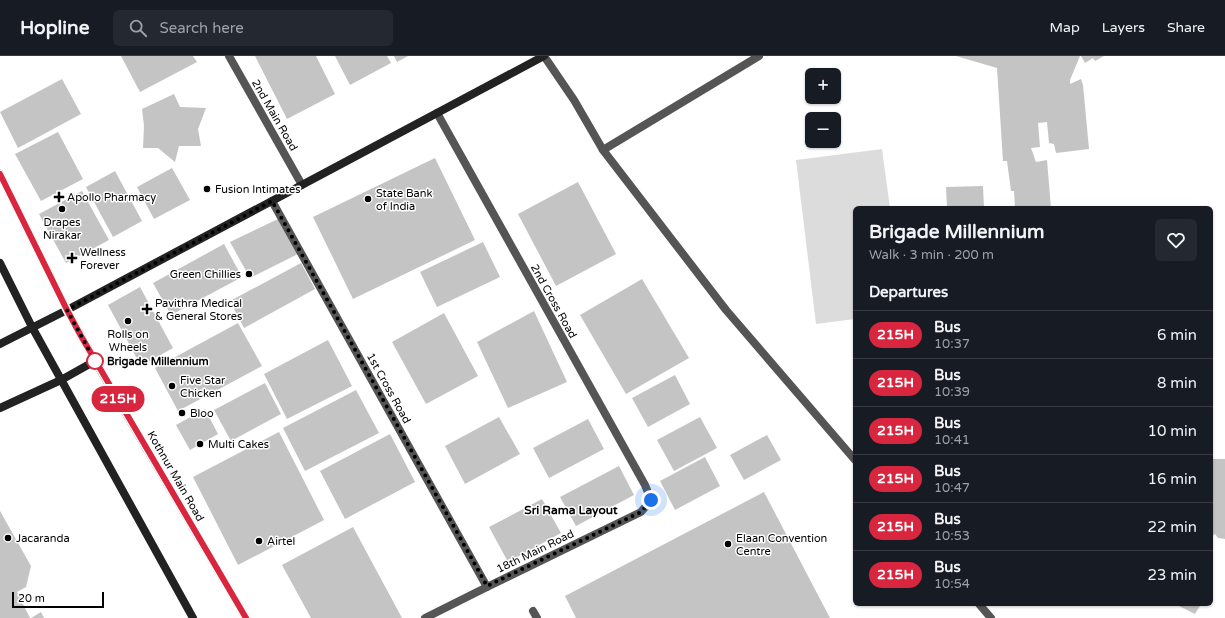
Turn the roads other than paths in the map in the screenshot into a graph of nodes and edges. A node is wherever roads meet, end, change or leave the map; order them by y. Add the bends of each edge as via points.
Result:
1 (229, 56) edge
2 (544, 56) edge
3 (759, 56) edge
4 (437, 113) junction
5 (603, 150) junction
6 (0, 174) edge
7 (302, 185) junction
8 (272, 201) junction
9 (0, 263) edge
10 (67, 310) junction
11 (32, 327) junction
12 (0, 344) edge
13 (95, 361) junction
14 (61, 380) junction
15 (0, 408) edge
16 (853, 458) edge
17 (651, 500) joint
18 (487, 586) junction
19 (981, 606) edge
20 (193, 618) edge
21 (246, 618) edge
22 (426, 618) edge
23 (991, 618) edge

1 - 7 street, 2nd Main Road
2 - 4 main road
2 - 5 street via 574,100
3 - 5 street
4 - 7 main road
4 - 17 street, 2nd Cross Road via 645,485
5 - 16 street via 726,310
6 - 10 main road, Kothnur Main Road
7 - 8 main road
8 - 10 main road
8 - 18 street, 1st Cross Road
9 - 11 main road
10 - 11 main road
10 - 13 main road, Kothnur Main Road
11 - 12 main road
11 - 14 main road
13 - 14 main road
13 - 21 main road, Kothnur Main Road
14 - 15 main road
14 - 20 main road
17 - 18 street, 18th Main Road via 641,512
18 - 22 street, 18th Main Road
19 - 23 street

